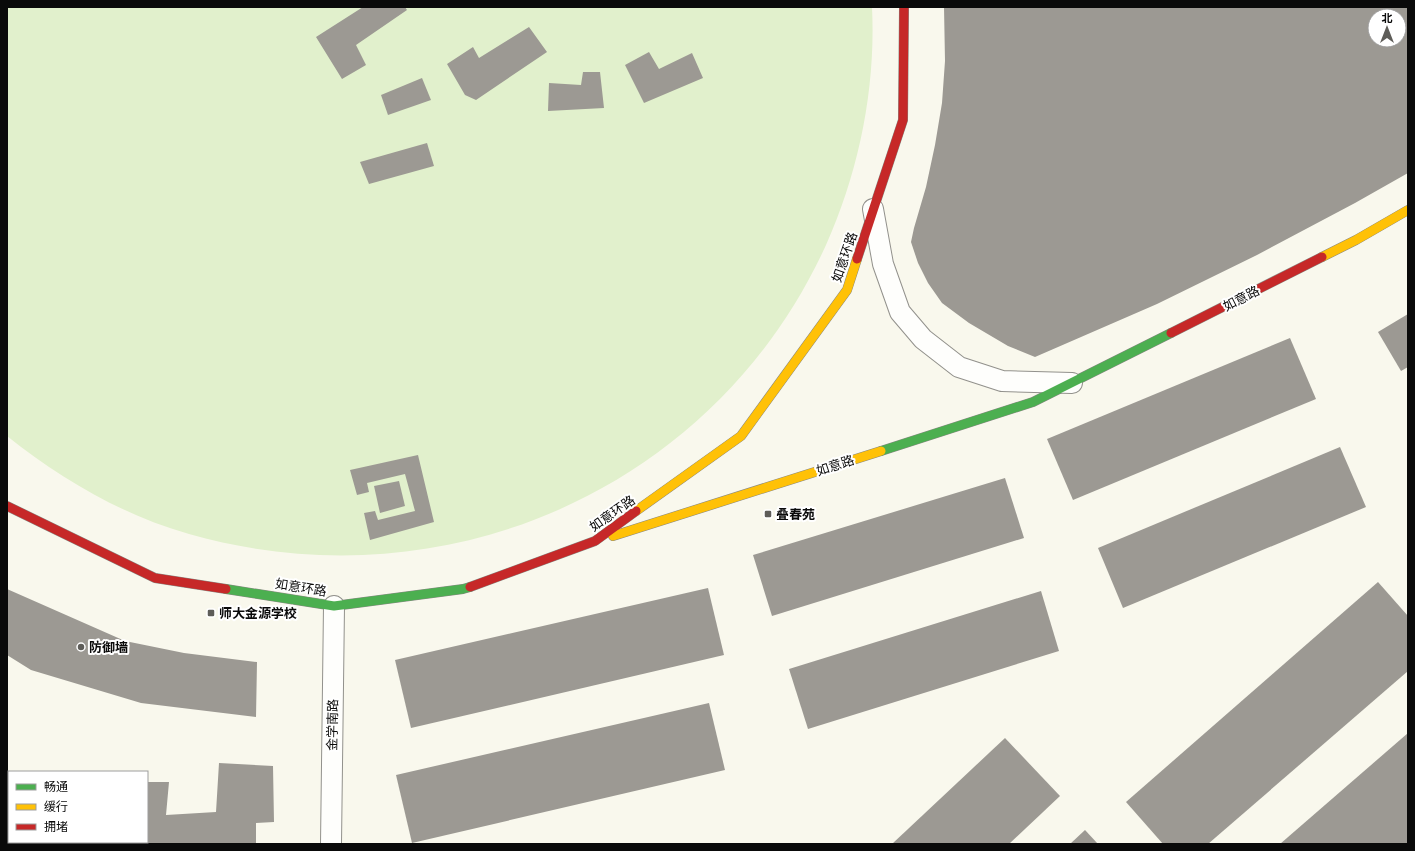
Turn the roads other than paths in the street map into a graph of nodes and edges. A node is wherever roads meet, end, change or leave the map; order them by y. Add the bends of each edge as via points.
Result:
1 (904, 7) edge
2 (873, 210) junction
3 (1408, 210) edge
4 (1072, 383) junction
5 (7, 506) edge
6 (595, 541) junction
7 (334, 606) junction
8 (331, 844) edge

1 - 2 street, 如意环路 via 903,120
2 - 4 street, 如意路 via 883,264 900,312 923,339 959,367 1002,381
2 - 6 street, 如意环路 via 847,290 741,436
3 - 4 street, 如意路 via 1356,240
4 - 6 street, 如意路 via 1033,402
5 - 7 street, 如意环路 via 155,578
6 - 7 street, 如意环路 via 463,590
7 - 8 street, 金学南路

